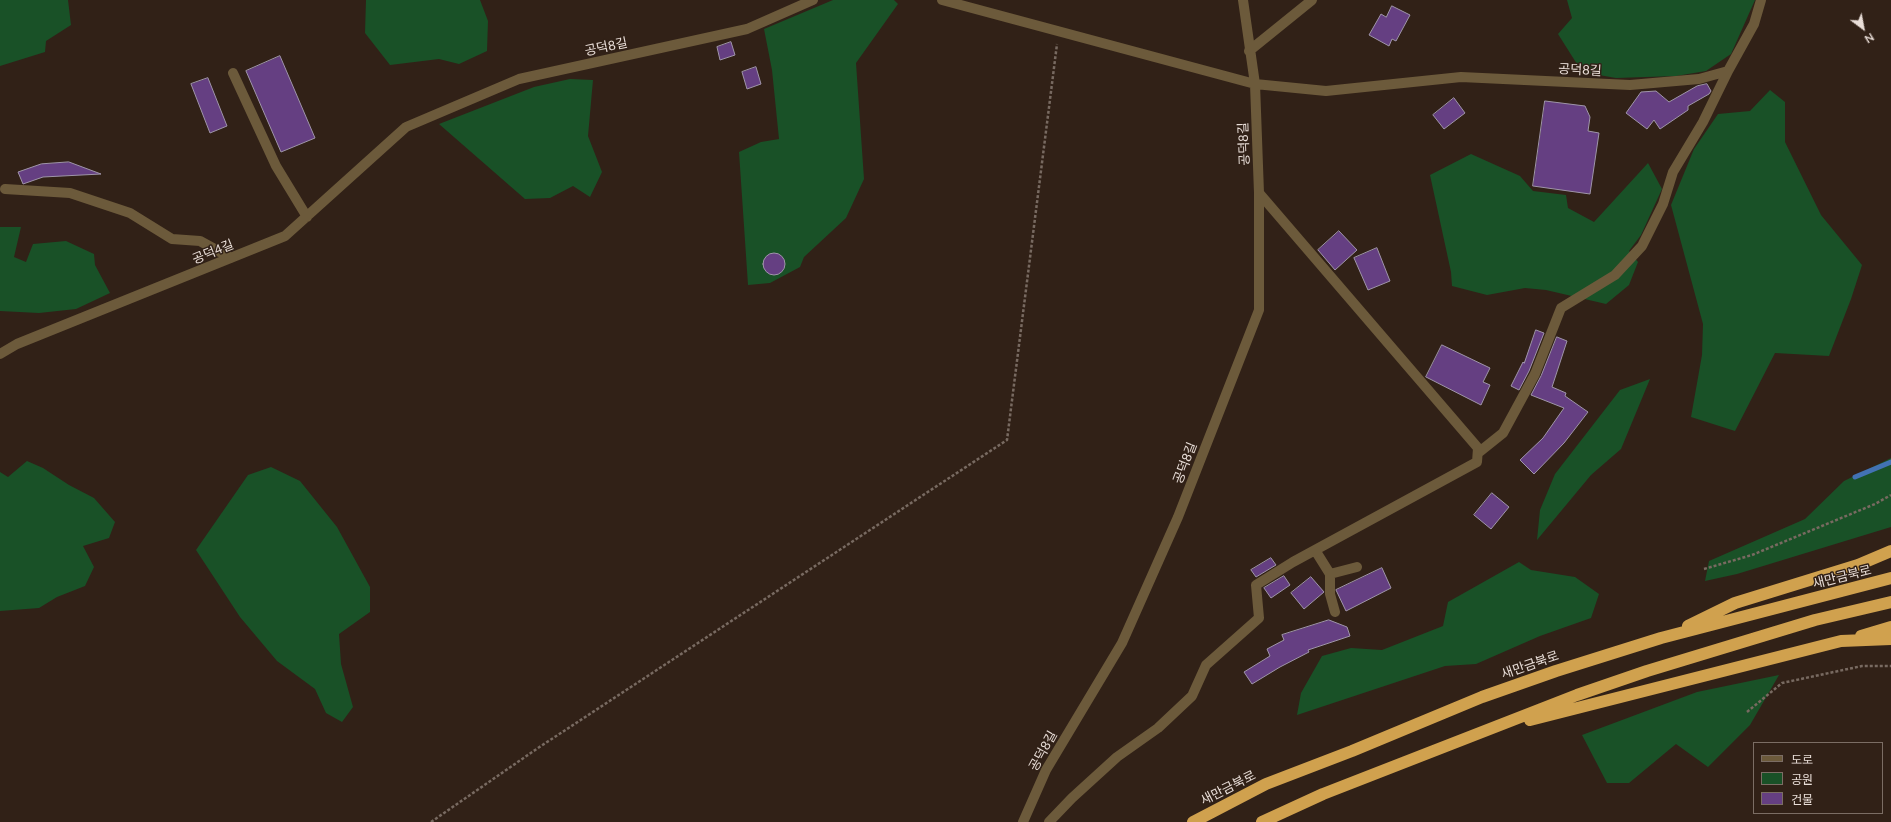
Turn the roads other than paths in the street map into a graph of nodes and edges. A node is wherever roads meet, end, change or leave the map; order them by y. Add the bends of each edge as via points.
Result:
1 (813, 0) edge
2 (942, 0) edge
3 (1243, 0) edge
4 (1312, 0) edge
5 (1761, 0) edge
6 (1249, 51) junction
7 (1728, 71) junction
8 (233, 73) dead end
9 (1256, 84) junction
10 (406, 127) joint
11 (5, 189) dead end
12 (1259, 193) junction
13 (307, 217) junction
14 (231, 258) junction
15 (0, 354) edge
16 (1478, 453) junction
17 (1315, 550) junction
18 (1891, 552) edge
19 (1891, 557) edge
20 (1858, 565) junction
21 (1357, 567) dead end
22 (1330, 574) junction
23 (1891, 578) edge
24 (1891, 602) edge
25 (1335, 612) dead end
26 (1891, 627) edge
27 (1661, 638) junction
28 (1891, 640) edge
29 (1841, 641) junction
30 (1486, 732) junction
31 (1023, 822) edge
32 (1049, 822) edge
33 (1193, 822) edge
34 (1262, 822) edge

1 - 10 street, 공덕8길 via 747,29 519,79
2 - 9 street, 공덕8길
3 - 6 street, 공덕8길
4 - 6 street
5 - 7 street via 1754,24
6 - 9 street, 공덕8길
7 - 9 street, 공덕8길 via 1699,79 1630,85 1461,78 1326,91
7 - 16 street via 1674,172 1663,204 1642,246 1614,275 1561,308 1535,374 1503,433
8 - 13 street via 276,166
9 - 12 street, 공덕8길
10 - 13 street, 공덕4길
11 - 14 street via 70,193 130,213 172,239 200,241
12 - 16 street via 1478,448
12 - 31 street, 공덕8길 via 1259,310 1178,517 1122,643 1046,770
13 - 14 street, 공덕4길 via 285,236
14 - 15 street, 공덕4길 via 17,344
16 - 17 street via 1477,462
17 - 22 street
17 - 32 street via 1256,585 1259,618 1206,665 1192,696 1158,728 1117,757
18 - 20 highway
19 - 20 highway
20 - 27 highway via 1735,603
21 - 22 street
22 - 25 street via 1330,594
23 - 27 highway, 새만금북로
24 - 30 highway via 1815,620 1647,671 1576,695
26 - 29 highway
27 - 33 highway, 새만금북로 via 1482,697 1266,784
28 - 29 highway
29 - 30 highway
30 - 34 highway via 1323,794

